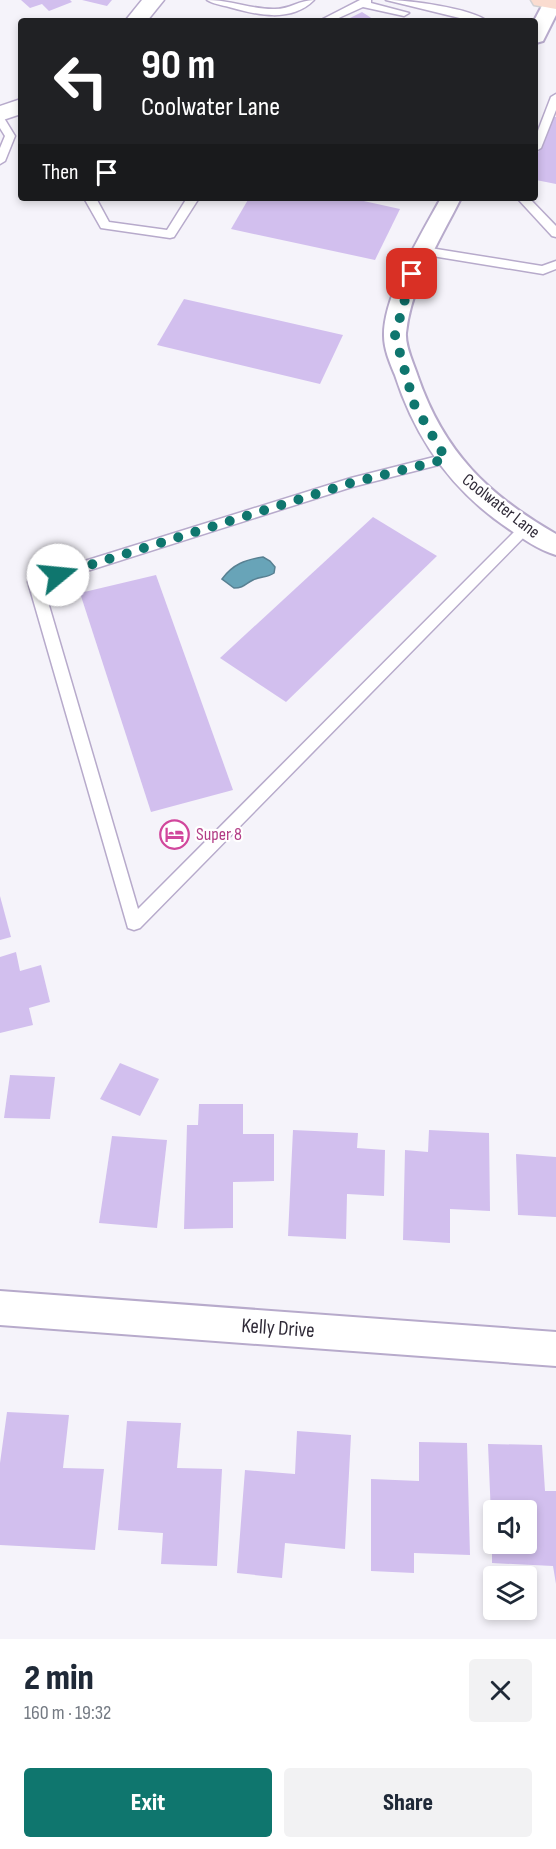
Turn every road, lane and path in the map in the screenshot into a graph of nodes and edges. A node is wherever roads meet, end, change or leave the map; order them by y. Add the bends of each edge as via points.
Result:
1 (153, 0) edge
2 (212, 0) edge
3 (309, 0) edge
4 (373, 0) edge
5 (391, 0) edge
6 (552, 1) edge
7 (360, 3) junction
8 (138, 18) edge
9 (330, 18) edge
10 (431, 18) edge
11 (473, 18) edge
12 (538, 32) edge
13 (556, 97) edge
14 (18, 107) edge
15 (0, 114) edge
16 (0, 120) edge
17 (538, 143) edge
18 (0, 161) edge
19 (92, 201) edge
20 (191, 201) edge
21 (449, 201) edge
22 (526, 201) edge
23 (556, 233) edge
24 (424, 251) junction
25 (556, 265) edge
26 (446, 459) junction
27 (525, 529) junction
28 (556, 546) edge
29 (0, 1308) edge
30 (556, 1349) edge

1 - 8 main road
2 - 3 lane via 284,13
4 - 7 lane
5 - 11 lane
6 - 12 street
7 - 9 lane
7 - 10 lane
13 - 17 lane
14 - 15 main road
16 - 18 lane via 10,136
19 - 20 lane via 105,225 170,234
21 - 24 street, Coolwater Lane
22 - 23 lane
24 - 25 lane via 543,270
24 - 26 street, Coolwater Lane via 412,274 395,335 414,404
26 - 27 street, Coolwater Lane via 466,483
26 - 27 lane via 351,483 35,582 134,923
27 - 28 street, Coolwater Lane
29 - 30 street, Kelly Drive

